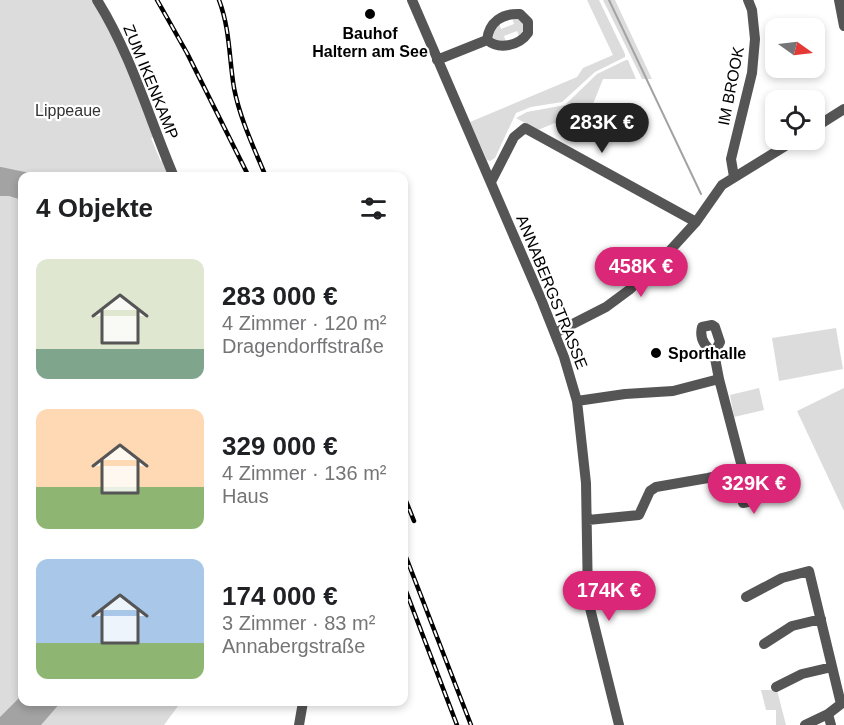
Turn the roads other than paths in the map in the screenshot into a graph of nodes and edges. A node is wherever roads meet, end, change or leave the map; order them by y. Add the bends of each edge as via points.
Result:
1 (97, 0) edge
2 (412, 0) edge
3 (748, 0) edge
4 (839, 0) edge
5 (844, 26) edge
6 (487, 39) dead end
7 (437, 60) junction
8 (844, 109) edge
9 (825, 121) edge
10 (779, 150) edge
11 (172, 172) edge
12 (734, 177) junction
13 (491, 182) junction
14 (696, 222) junction
15 (555, 333) junction
16 (714, 353) dead end
17 (719, 379) junction
18 (577, 401) junction
19 (588, 520) junction
20 (746, 597) dead end
21 (821, 619) junction
22 (764, 644) dead end
23 (832, 667) junction
24 (776, 687) dead end
25 (302, 706) edge
26 (830, 719) edge
27 (299, 725) edge
28 (619, 725) edge
29 (805, 725) edge

1 - 11 street, ZUM IKENKAMP via 109,18
2 - 7 street, ANNABERGSTRASSE
3 - 12 street, IM BROOK via 755,39 752,73 731,159
4 - 5 street
6 - 7 street
7 - 13 street, ANNABERGSTRASSE
8 - 9 street
10 - 12 street
12 - 14 street via 722,185
13 - 14 street via 514,137 525,128
13 - 15 street, ANNABERGSTRASSE
14 - 15 street via 629,290 606,307
15 - 18 street, ANNABERGSTRASSE
16 - 17 street
17 - 18 street via 673,391
17 - 19 street via 740,469 656,487 650,491 639,515
18 - 19 street, ANNABERGSTRASSE
19 - 28 street, ANNABERGSTRASSE via 588,600
20 - 21 street via 782,578 809,571
21 - 22 street via 792,626
21 - 23 street
23 - 24 street via 802,674
23 - 26 street via 841,704
25 - 27 street
26 - 29 street

